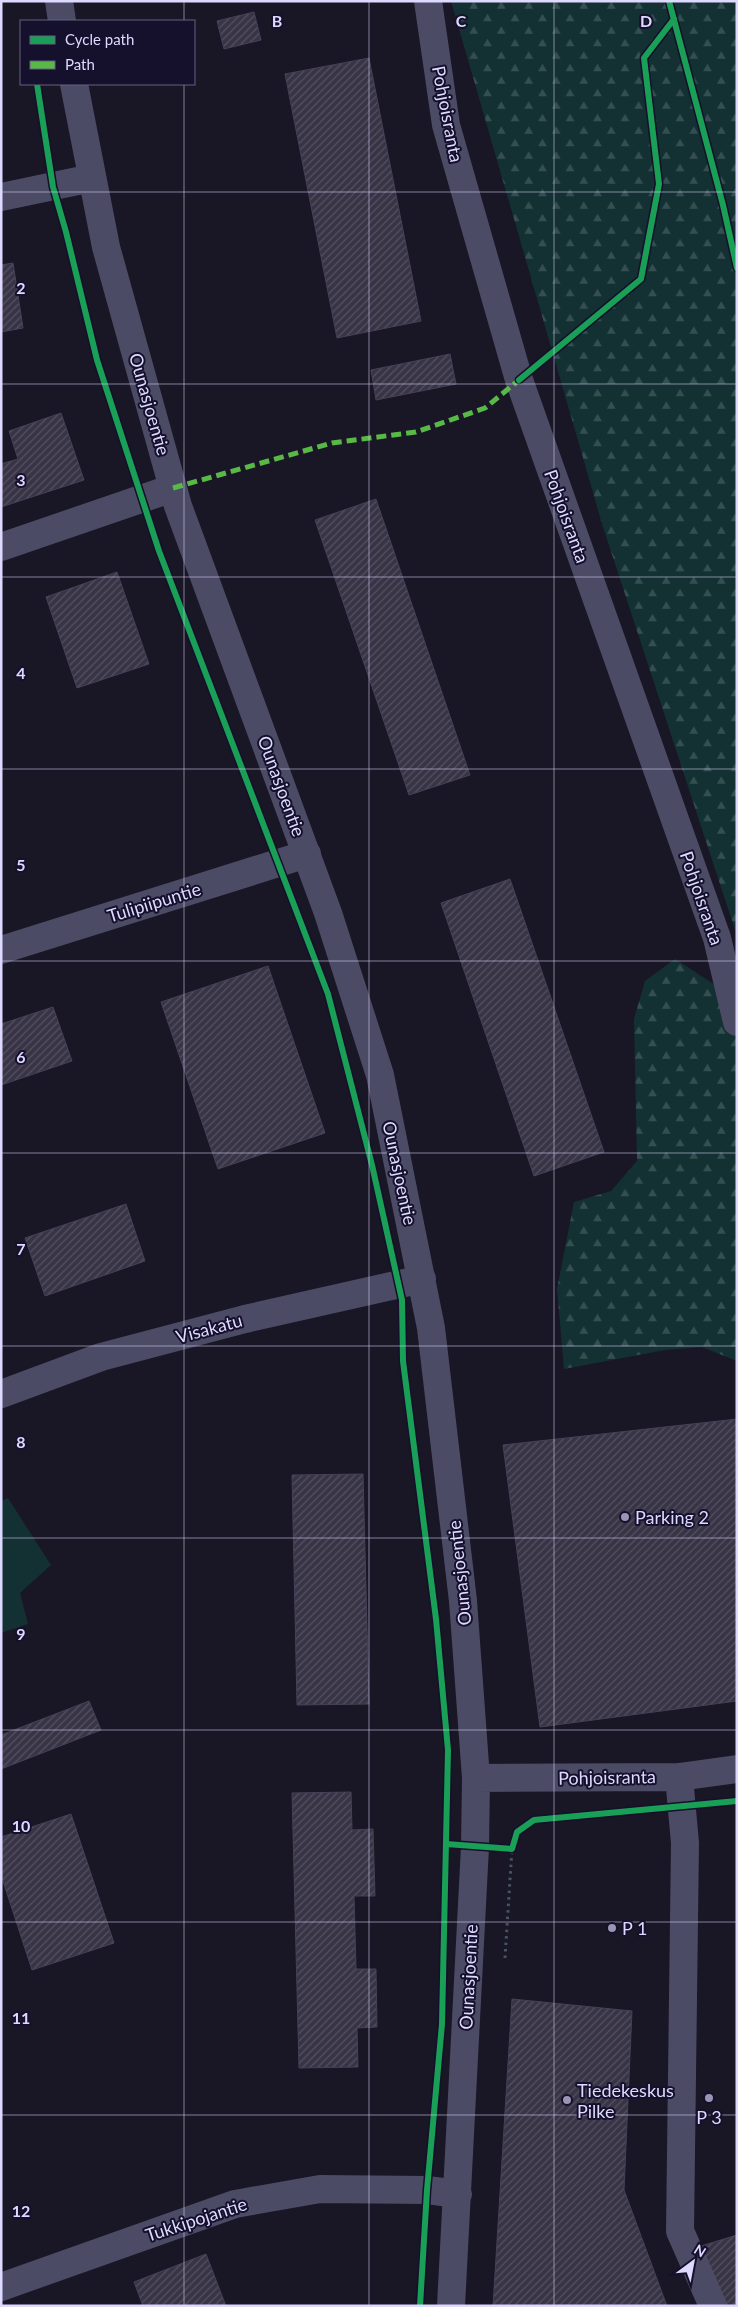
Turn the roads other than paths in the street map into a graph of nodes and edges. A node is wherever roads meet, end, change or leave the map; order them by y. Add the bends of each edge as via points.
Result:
1 (59, 1) edge
2 (428, 1) edge
3 (62, 20) edge
4 (74, 85) edge
5 (92, 178) junction
6 (1, 197) edge
7 (173, 488) junction
8 (1, 547) edge
9 (307, 854) junction
10 (1, 950) edge
11 (737, 1022) edge
12 (422, 1279) junction
13 (1, 1394) edge
14 (737, 1769) edge
15 (679, 1776) junction
16 (476, 1778) junction
17 (458, 2194) junction
18 (1, 2287) edge
19 (451, 2306) edge
20 (712, 2306) edge

1 - 3 street
2 - 11 street, Pohjoisranta via 446,125 519,380 718,938
4 - 5 street, Ounasjoentie
5 - 6 street
5 - 7 street, Ounasjoentie via 106,247
7 - 8 street
7 - 9 street, Ounasjoentie
9 - 10 street, Tulipiipuntie
9 - 12 street, Ounasjoentie via 380,1076
12 - 13 street, Visakatu via 245,1319 101,1357
12 - 16 street, Ounasjoentie via 431,1328 463,1601
14 - 15 street, Pohjoisranta
15 - 16 street, Pohjoisranta
15 - 20 street via 684,1843 680,2231
16 - 17 street, Ounasjoentie
17 - 18 street, Tukkipojantie via 427,2190 320,2189 235,2204
17 - 19 street, Ounasjoentie

